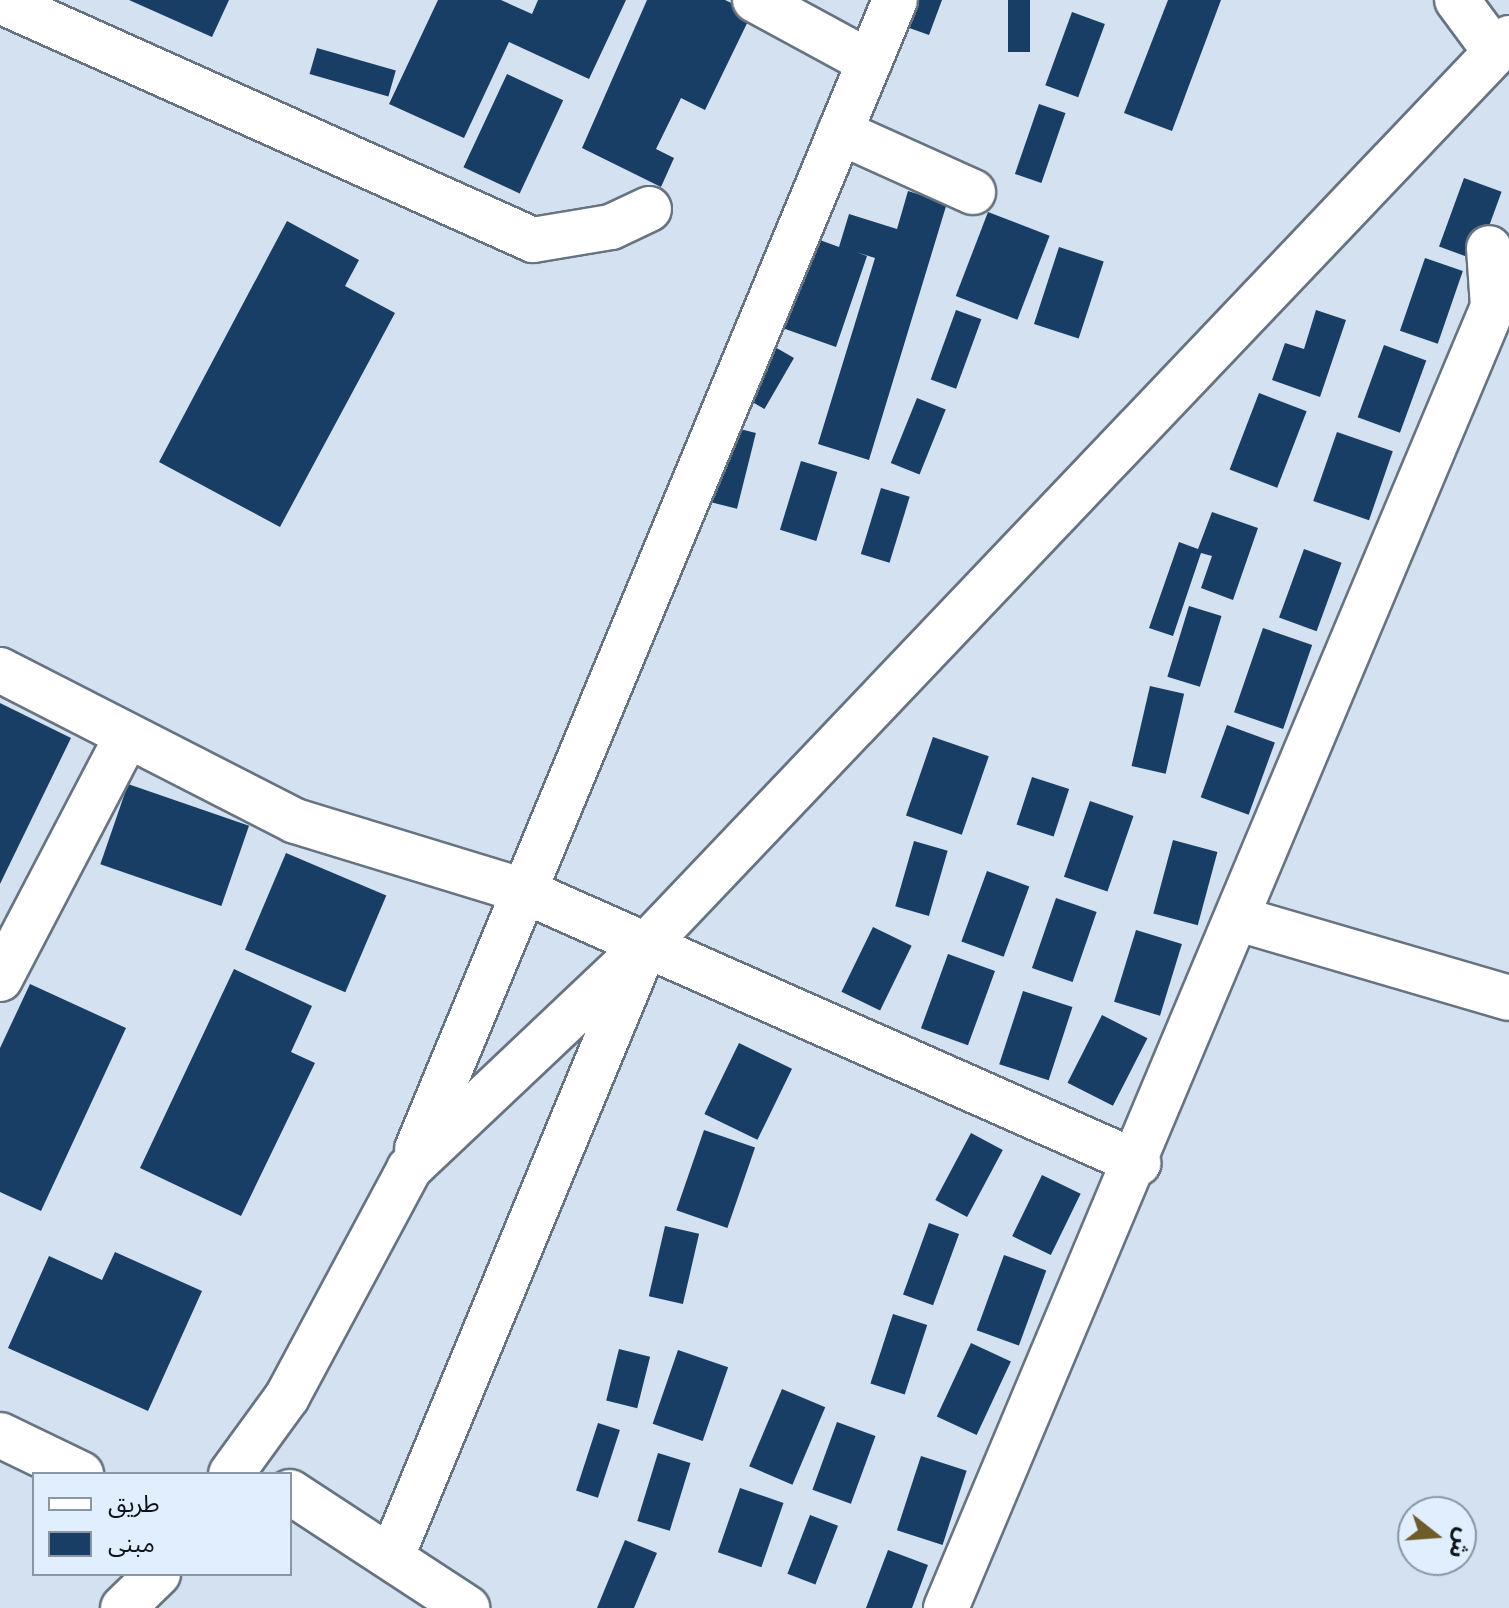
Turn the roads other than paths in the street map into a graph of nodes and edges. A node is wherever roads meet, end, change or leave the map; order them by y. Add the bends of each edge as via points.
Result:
1 (755, 0) edge
2 (895, 0) edge
3 (1457, 0) edge
4 (0, 1) edge
5 (1501, 44) edge
6 (869, 62) junction
7 (840, 132) junction
8 (973, 192) dead end
9 (649, 209) dead end
10 (1489, 248) dead end
11 (0, 670) edge
12 (126, 738) junction
13 (524, 891) junction
14 (1239, 919) junction
15 (646, 945) junction
16 (0, 979) edge
17 (1509, 998) edge
18 (1138, 1163) junction
19 (409, 1169) junction
20 (0, 1435) edge
21 (244, 1470) edge
22 (77, 1472) edge
23 (292, 1493) edge
24 (392, 1556) junction
25 (156, 1576) edge
26 (123, 1608) edge
27 (467, 1608) edge
28 (946, 1608) edge

1 - 6 street
2 - 6 street
3 - 5 street
4 - 9 street via 533,240 611,227
5 - 15 street
6 - 7 street
7 - 8 street
7 - 13 street
10 - 14 street via 1493,307
11 - 12 street
12 - 13 street via 295,821
12 - 16 street
13 - 15 street
13 - 19 street
14 - 17 street
14 - 18 street
15 - 18 street
15 - 19 street via 518,1059
15 - 24 street
18 - 28 street
19 - 21 street
20 - 22 street
23 - 24 street
24 - 27 street
25 - 26 street

